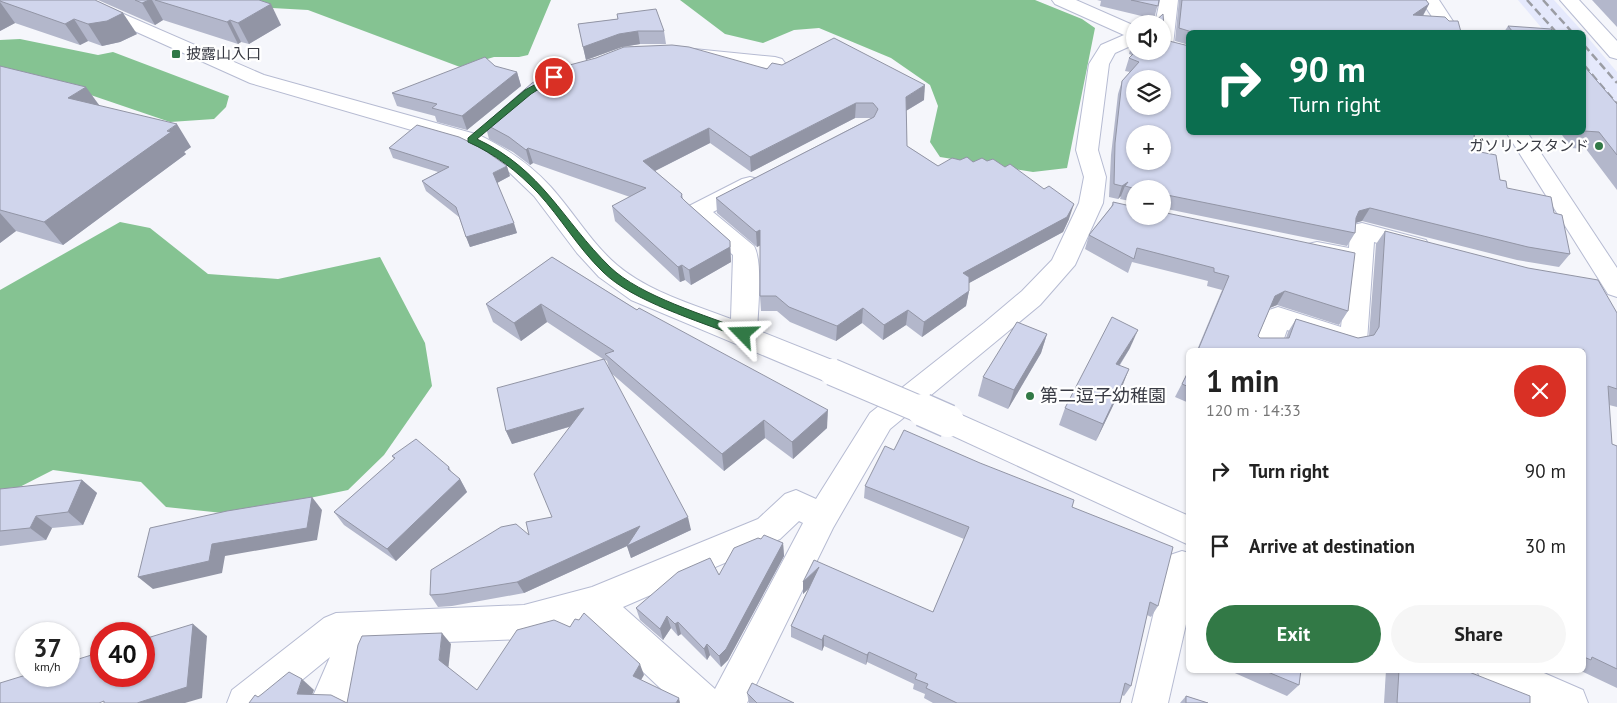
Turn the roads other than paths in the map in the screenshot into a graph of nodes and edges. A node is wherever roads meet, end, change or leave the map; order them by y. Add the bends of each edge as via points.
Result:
1 (1061, 0) edge
2 (1169, 0) edge
3 (1430, 0) edge
4 (1569, 0) edge
5 (89, 4) edge
6 (1166, 15) edge
7 (1126, 28) edge
8 (1450, 30) edge
9 (1126, 42) edge
10 (674, 52) edge
11 (1617, 53) edge
12 (775, 63) edge
13 (1518, 135) edge
14 (768, 175) edge
15 (1293, 245) edge
16 (1439, 251) edge
17 (1361, 259) junction
18 (1590, 283) edge
19 (1617, 288) edge
20 (743, 334) junction
21 (1267, 348) edge
22 (822, 518) junction
23 (1186, 530) edge
24 (1182, 566) dead end
25 (594, 603) junction
26 (360, 629) junction
27 (1505, 673) edge
28 (1555, 700) edge
29 (245, 703) edge
30 (328, 703) edge
31 (703, 703) edge
32 (728, 703) edge
33 (1150, 703) edge

1 - 7 street
2 - 6 street
3 - 8 street
4 - 11 street
5 - 20 street via 257,78 478,134 492,150 517,167 542,191 608,271 640,293
9 - 22 street via 1108,49 1099,64 1087,150 1100,204 1062,265 994,330 880,421
10 - 12 street
13 - 19 street
14 - 20 street via 697,211 745,252
15 - 17 street
16 - 17 street via 1362,232
17 - 21 street via 1353,341 1278,318
18 - 19 street
20 - 23 street, bridge via 948,421
22 - 25 street via 796,504 769,529
22 - 32 street
24 - 33 street
25 - 26 street via 524,622
25 - 31 street
26 - 29 street via 336,630
26 - 30 street
27 - 28 street

